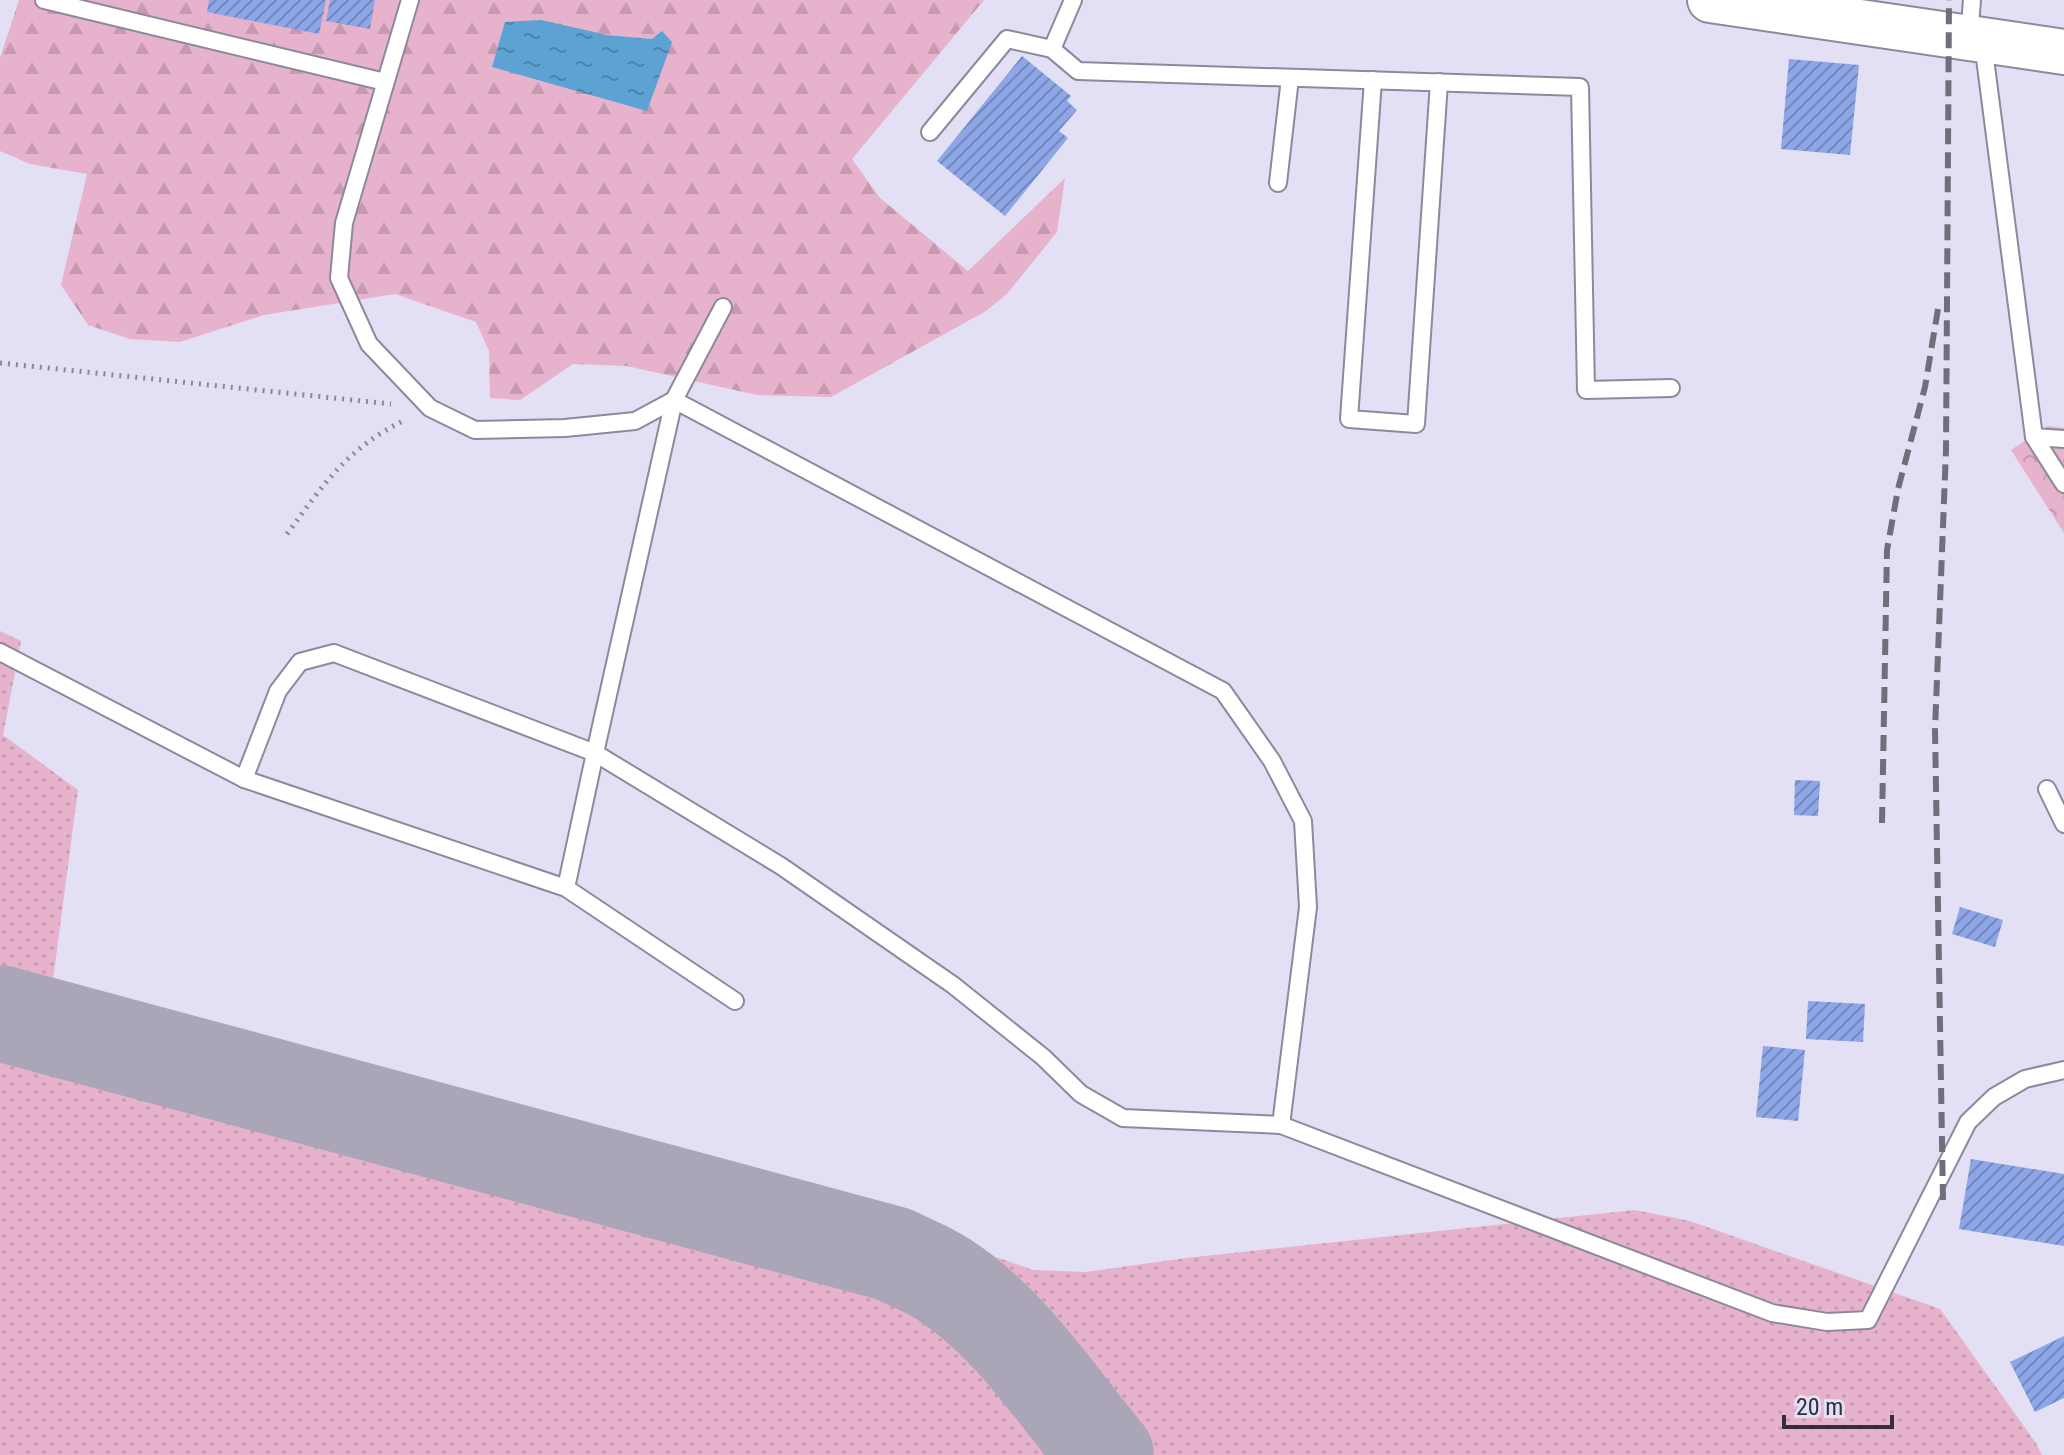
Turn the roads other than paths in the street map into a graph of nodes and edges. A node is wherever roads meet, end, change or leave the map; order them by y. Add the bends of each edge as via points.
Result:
1 (44, 0) edge
2 (410, 0) edge
3 (1073, 0) edge
4 (1710, 0) edge
5 (1975, 27) edge
6 (1052, 49) junction
7 (2064, 52) edge
8 (1290, 78) junction
9 (1373, 80) junction
10 (385, 82) junction
11 (1439, 82) junction
12 (930, 132) dead end
13 (1278, 183) dead end
14 (723, 307) dead end
15 (1671, 388) dead end
16 (674, 400) junction
17 (2034, 437) junction
18 (2064, 439) edge
19 (2064, 484) edge
20 (0, 652) edge
21 (595, 753) junction
22 (244, 779) junction
23 (2047, 789) dead end
24 (2064, 824) edge
25 (566, 888) junction
26 (735, 1001) dead end
27 (2064, 1070) edge
28 (1281, 1125) junction

1 - 10 lane
2 - 10 lane
3 - 6 lane
4 - 5 street
5 - 7 street
5 - 17 lane
6 - 8 lane via 1078,71
6 - 12 lane via 1007,39
8 - 9 lane
8 - 13 lane
9 - 11 lane
9 - 11 lane via 1349,419 1416,424
10 - 16 lane via 344,223 339,278 369,344 430,408 475,430 635,421
11 - 15 lane via 1580,87 1586,390
14 - 16 lane
16 - 21 lane
16 - 28 lane via 1223,691 1272,761 1303,821 1308,907
17 - 18 lane
17 - 19 lane
20 - 22 lane
21 - 22 lane via 334,653 300,662 278,691
21 - 25 lane
21 - 28 lane via 781,866 941,976 1081,1094 1123,1118
22 - 25 lane
23 - 24 lane
25 - 26 lane
27 - 28 lane via 2025,1079 1994,1097 1968,1122 1868,1320 1827,1322 1772,1313

